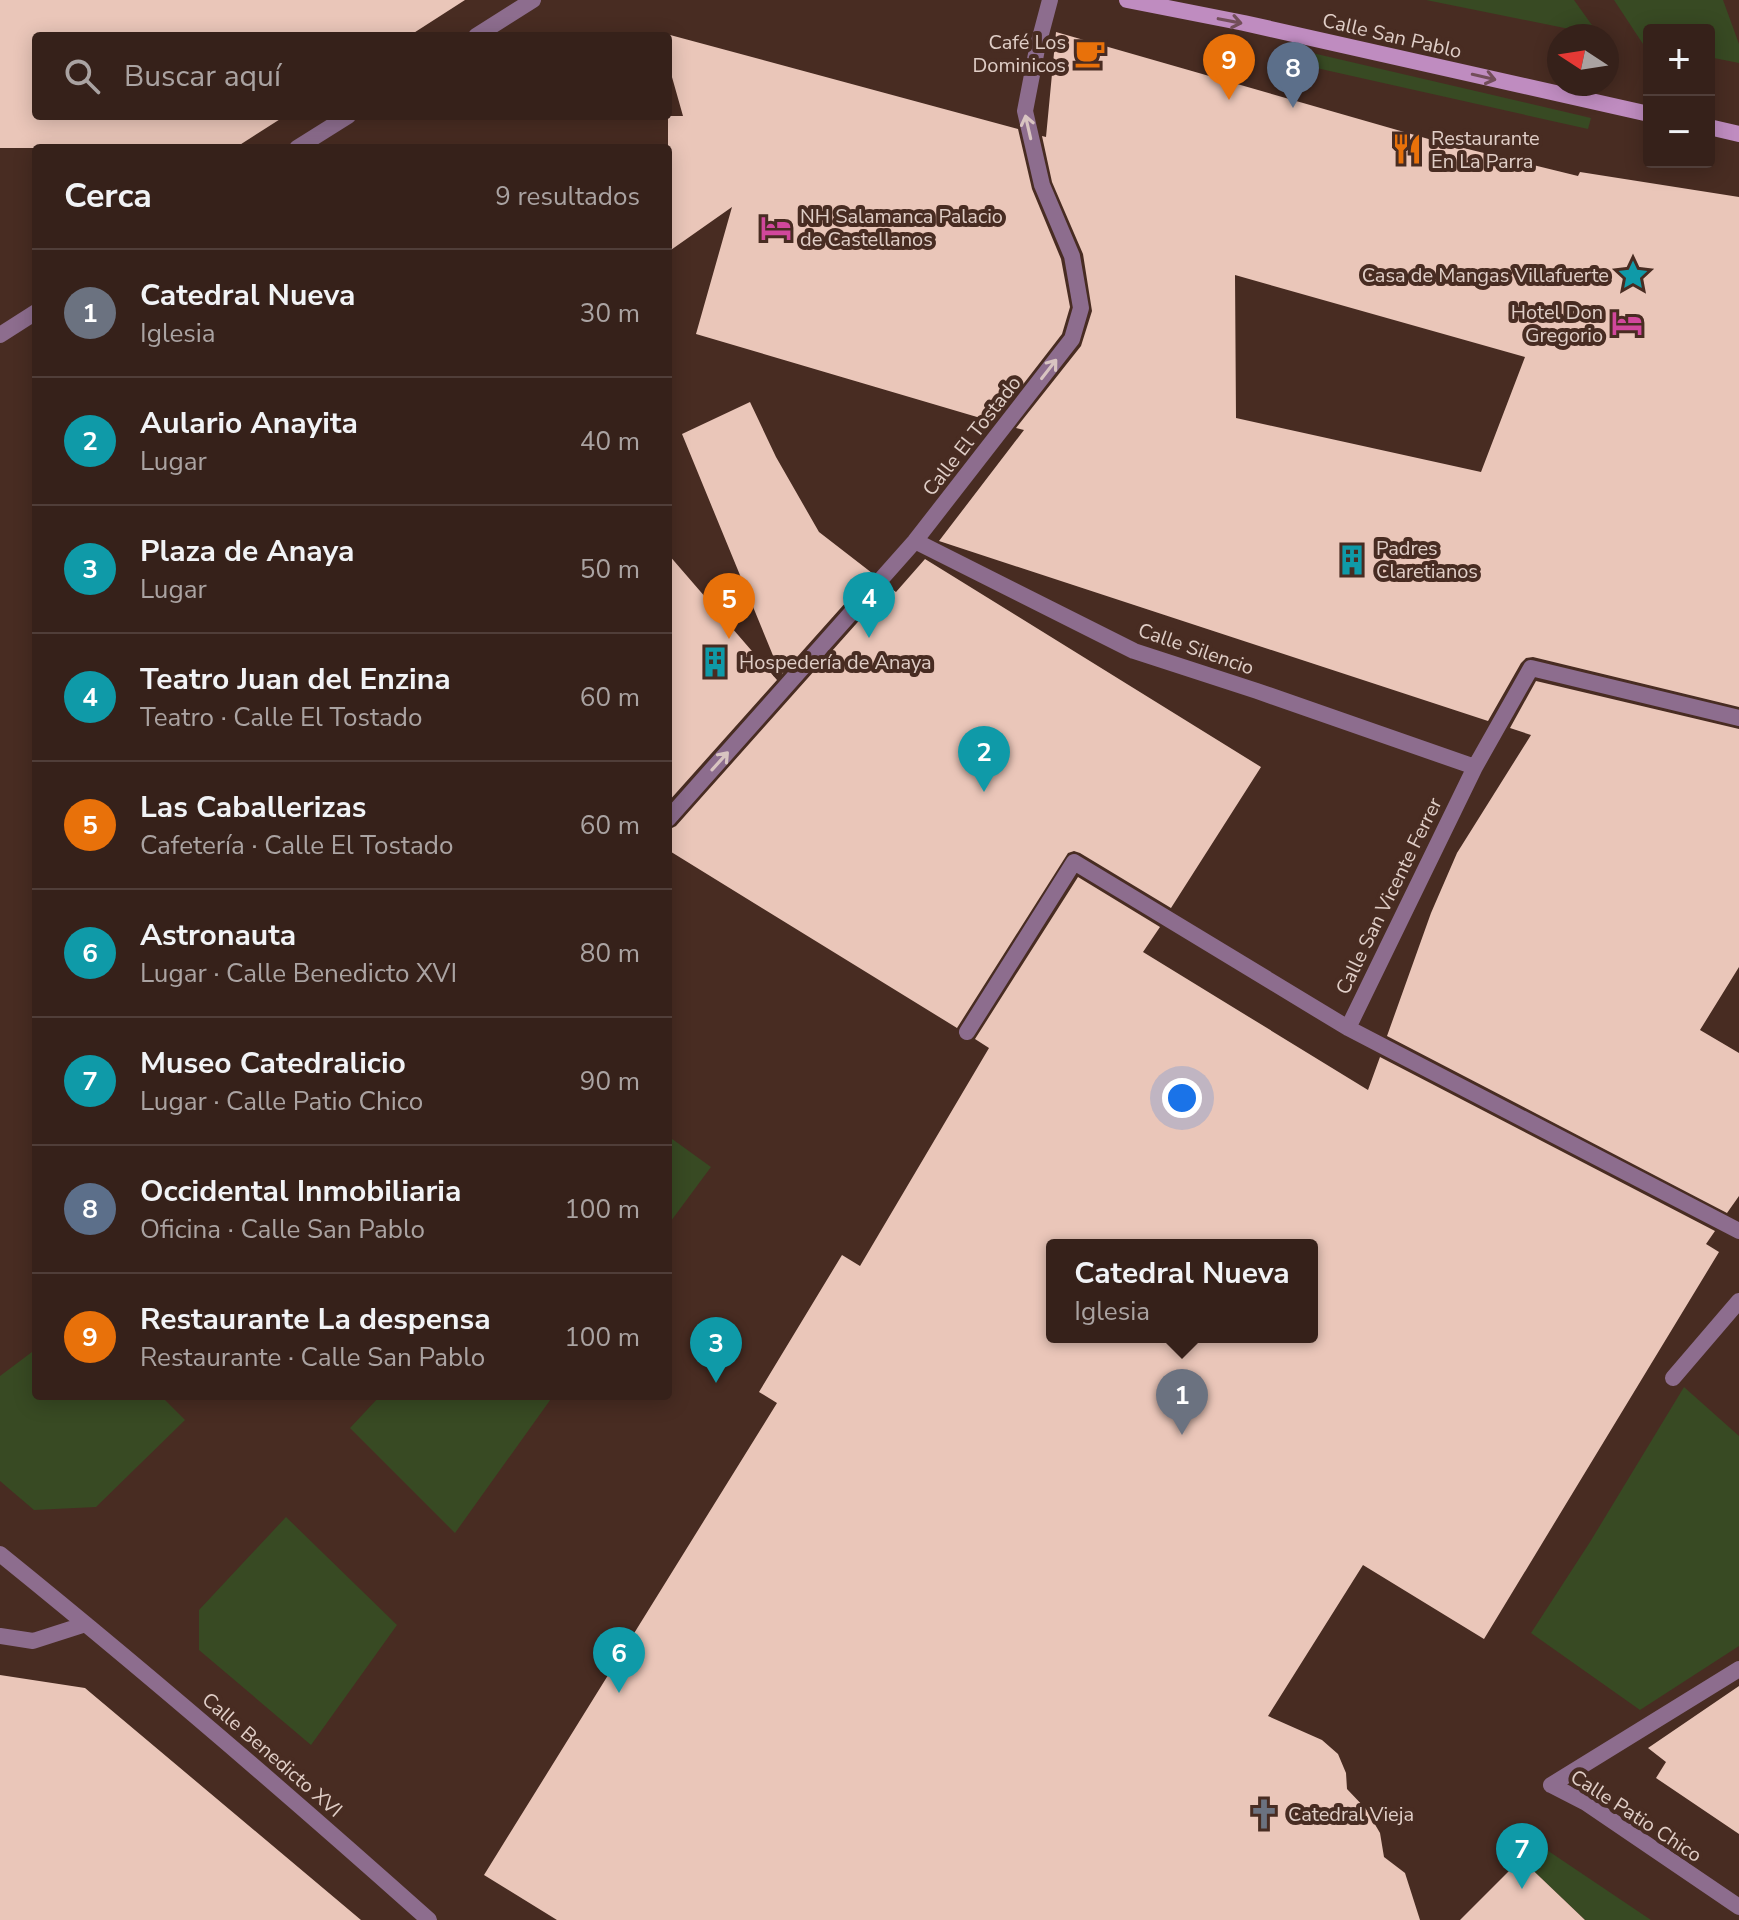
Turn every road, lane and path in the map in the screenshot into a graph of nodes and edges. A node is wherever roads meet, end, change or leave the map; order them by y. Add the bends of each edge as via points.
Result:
1 (533, 0) edge
2 (1050, 0) edge
3 (1127, 0) edge
4 (482, 32) edge
5 (1643, 113) edge
6 (342, 120) edge
7 (1715, 128) edge
8 (1739, 134) edge
9 (303, 144) edge
10 (32, 315) edge
11 (0, 335) edge
12 (915, 541) junction
13 (1739, 718) edge
14 (1475, 767) junction
15 (672, 814) edge
16 (1348, 1028) junction
17 (967, 1032) dead end
18 (1739, 1231) edge
19 (1739, 1301) edge
20 (1673, 1378) dead end
21 (0, 1554) edge
22 (86, 1624) junction
23 (0, 1636) edge
24 (1739, 1669) edge
25 (1739, 1907) edge
26 (429, 1920) edge

1 - 4 street
12 -> 2 street, Calle El Tostado via 1072,339 1081,308 1072,256 1042,185 1025,111
3 -> 5 main road, Calle San Pablo
6 - 9 street
7 - 8 main road
10 - 11 street
12 - 14 street, Calle Silencio via 1134,651
15 -> 12 street, Calle El Tostado
13 - 14 street, Calle San Vicente Ferrer via 1531,668
14 - 16 street, Calle San Vicente Ferrer
16 - 17 street via 1074,862
16 - 18 street, Calle San Vicente Ferrer
19 - 20 street
21 - 22 street, Calle Benedicto XVI
22 - 23 street via 33,1641
22 - 26 street, Calle Benedicto XVI
24 - 25 street, Calle Patio Chico via 1551,1785

